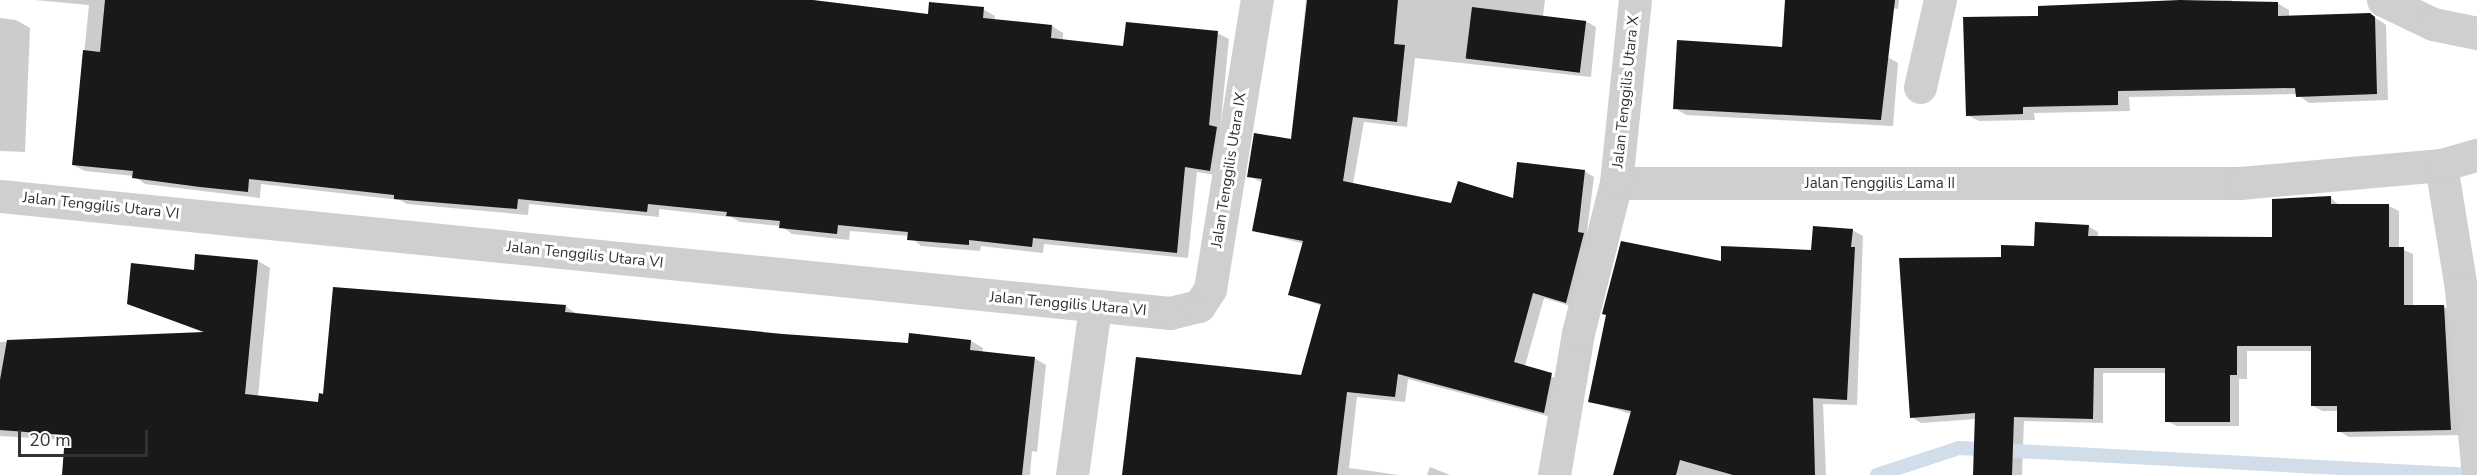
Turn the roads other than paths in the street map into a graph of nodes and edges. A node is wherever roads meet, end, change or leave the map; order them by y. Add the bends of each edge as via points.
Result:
1 (1257, 0) edge
2 (1635, 0) edge
3 (1940, 0) edge
4 (2383, 0) edge
5 (2477, 33) edge
6 (1920, 87) dead end
7 (2477, 155) edge
8 (2441, 165) junction
9 (1616, 183) junction
10 (0, 196) edge
11 (1095, 308) junction
12 (1170, 313) joint
13 (2477, 466) edge
14 (1072, 475) edge
15 (1554, 475) edge

1 - 12 street, Jalan Tenggilis Utara IX via 1210,289 1199,306
2 - 9 street, Jalan Tenggilis Utara X
3 - 6 street
4 - 5 street via 2433,24
7 - 8 street, Jalan Tenggilis Lama II
8 - 9 street, Jalan Tenggilis Lama II via 2240,183
8 - 13 street via 2461,290
9 - 15 street via 1578,333
10 - 11 street, Jalan Tenggilis Utara VI
11 - 12 street, Jalan Tenggilis Utara VI
11 - 14 street

